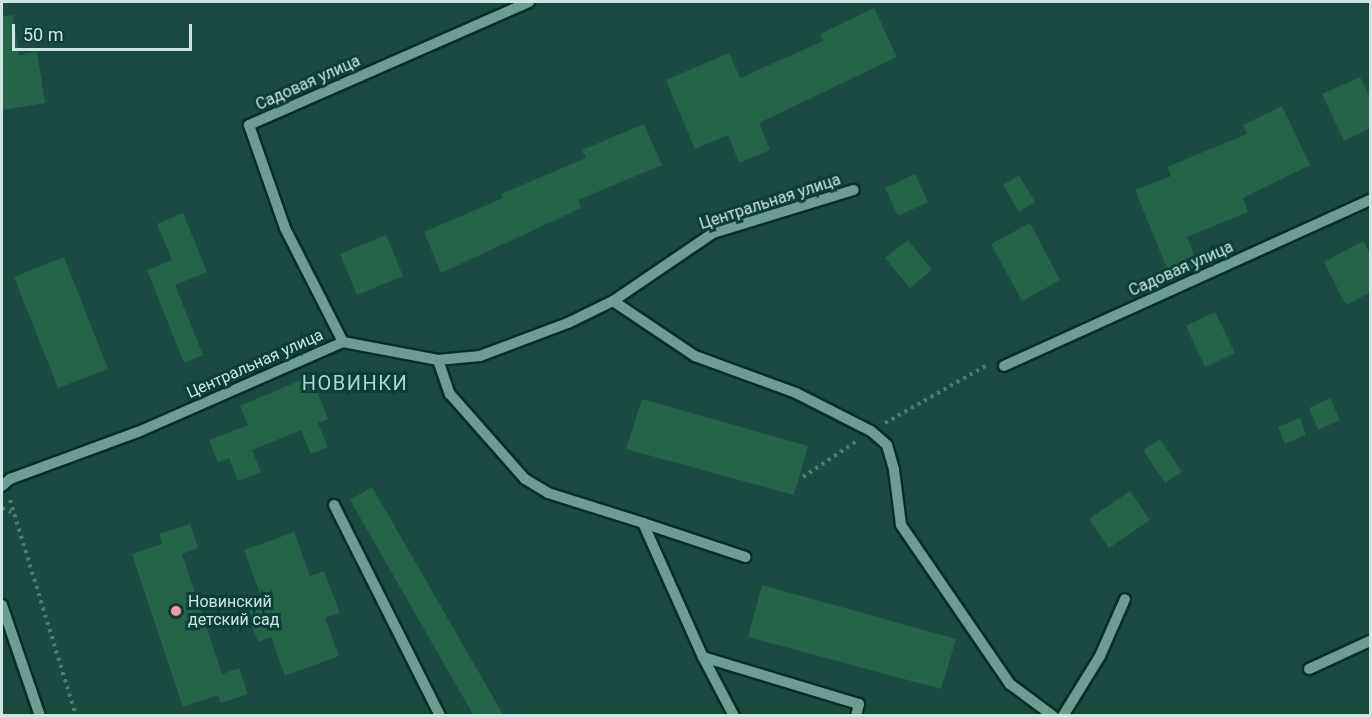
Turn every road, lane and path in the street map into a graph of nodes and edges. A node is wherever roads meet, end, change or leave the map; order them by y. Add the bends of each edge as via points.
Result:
1 (529, 2) edge
2 (854, 190) dead end
3 (1371, 200) edge
4 (613, 301) junction
5 (343, 342) junction
6 (438, 360) junction
7 (1004, 366) joint
8 (871, 431) junction
9 (803, 477) dead end
10 (4, 481) edge
11 (334, 505) dead end
12 (2, 508) edge
13 (11, 512) junction
14 (643, 523) junction
15 (745, 557) dead end
16 (1125, 598) dead end
17 (2, 605) edge
18 (1371, 641) edge
19 (703, 657) junction
20 (1309, 669) dead end
21 (40, 716) edge
22 (76, 716) edge
23 (440, 716) edge
24 (734, 716) edge
25 (856, 716) edge
26 (1053, 716) edge
27 (1063, 716) edge

1 - 5 street, Садовая улица via 249,125 285,228
2 - 4 street, Центральная улица via 713,233
3 - 7 street, Садовая улица
4 - 6 street, Центральная улица via 568,323 480,356
4 - 8 street via 695,356 796,393
5 - 6 street, Центральная улица
5 - 10 street, Центральная улица via 138,432
6 - 14 street via 450,394 525,479 548,494
7 - 8 path via 995,361
8 - 9 path
8 - 26 street via 887,444 901,525 1010,684
10 - 13 path
11 - 23 street
12 - 13 path
13 - 22 path
14 - 15 street
14 - 19 street
16 - 27 street via 1100,656
17 - 21 street
18 - 20 street
19 - 24 street
19 - 25 street via 859,704

